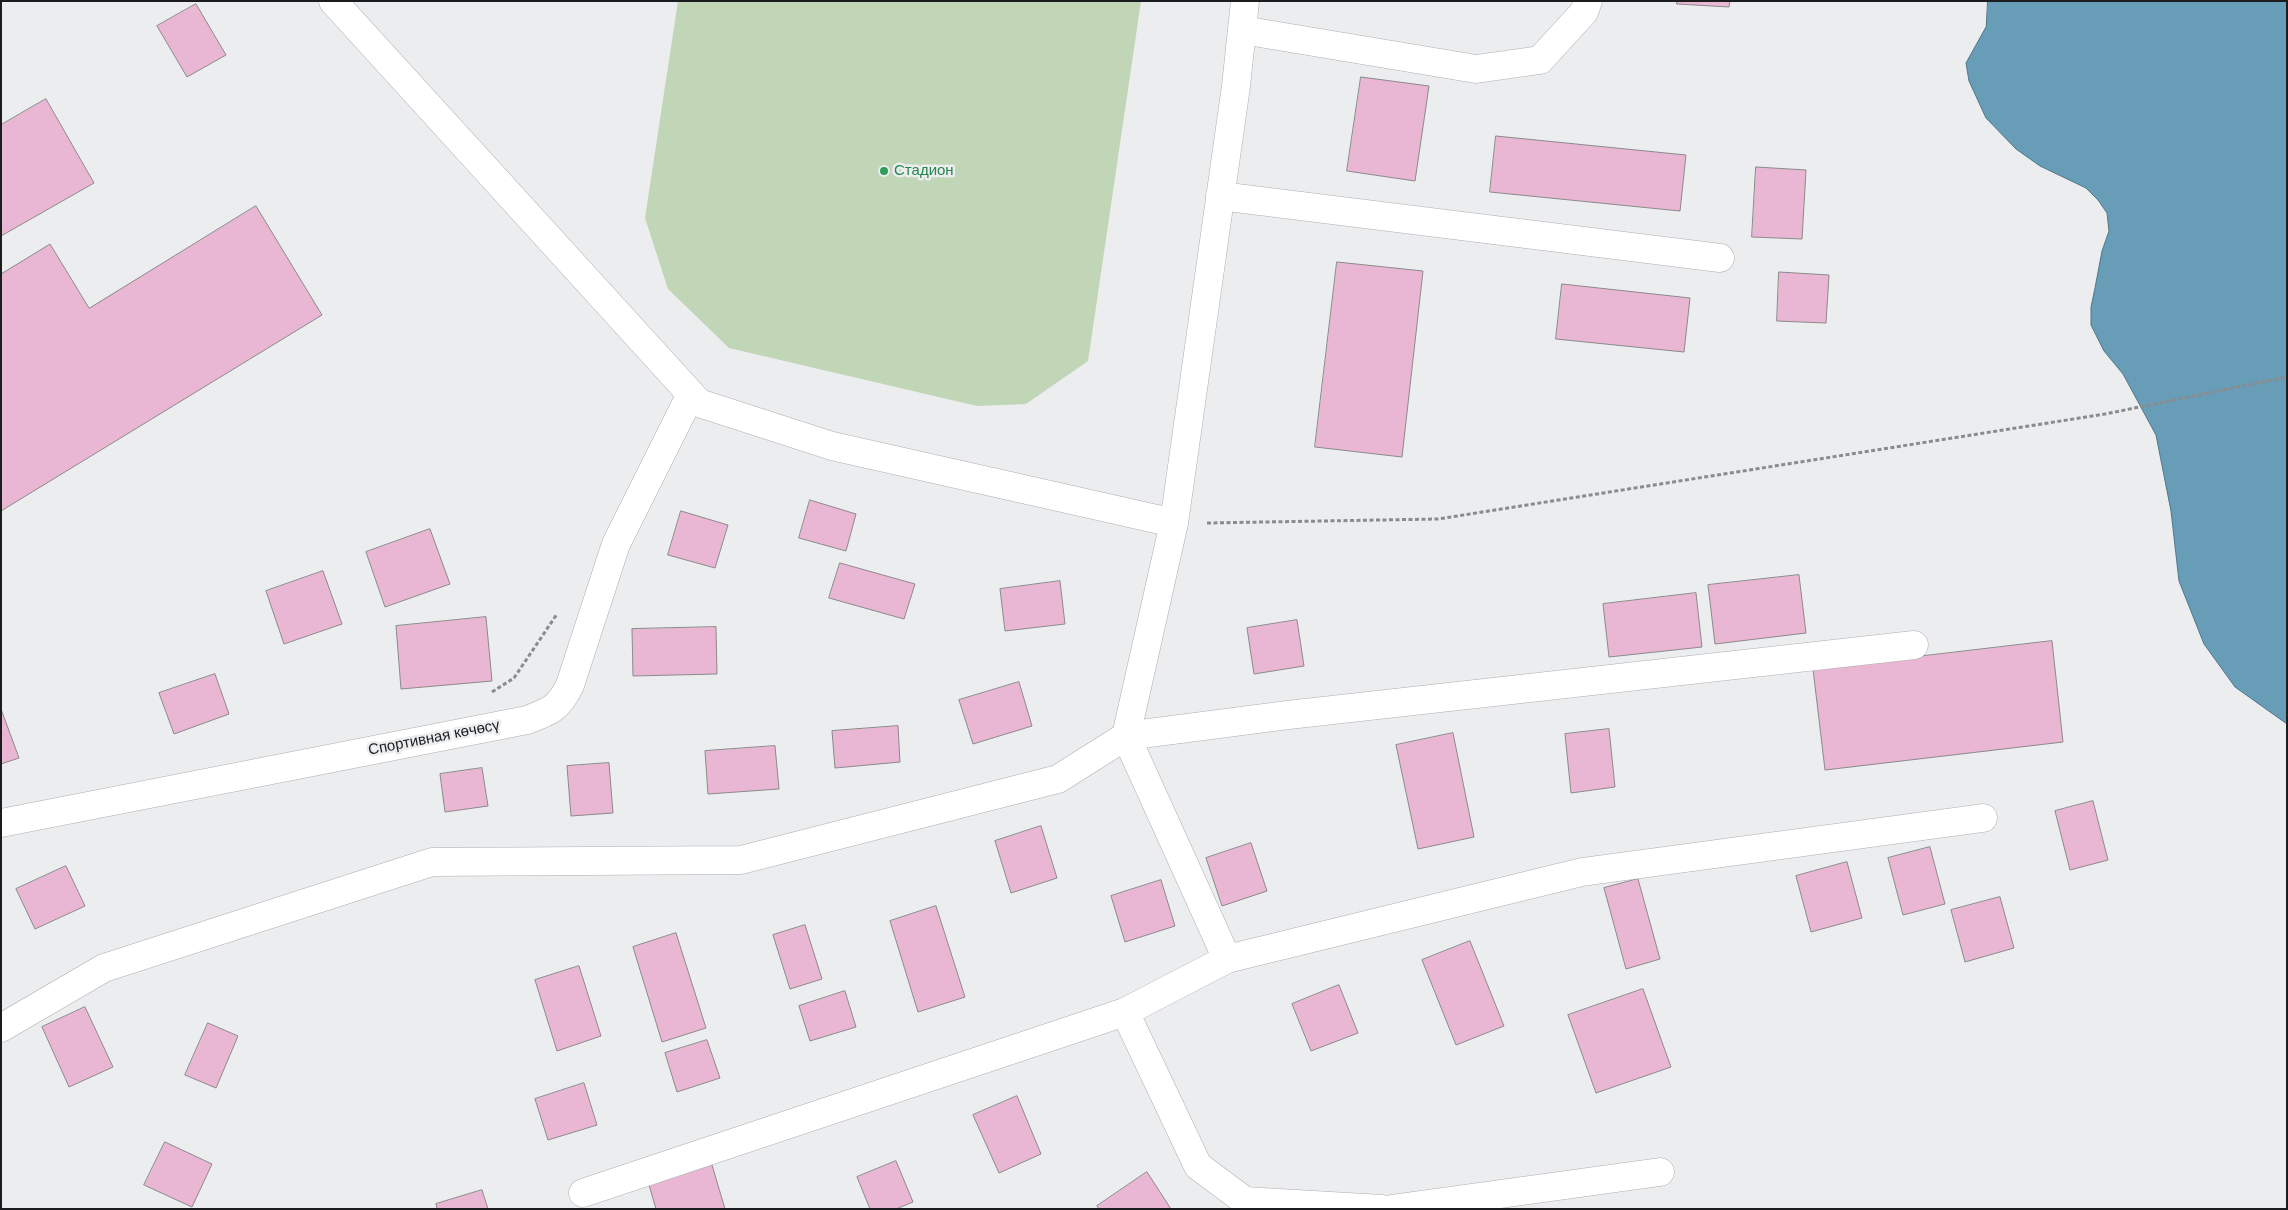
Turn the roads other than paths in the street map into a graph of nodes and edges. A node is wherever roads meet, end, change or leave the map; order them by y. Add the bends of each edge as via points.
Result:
1 (333, 1) edge
2 (1245, 1) edge
3 (1588, 1) edge
4 (1242, 30) junction
5 (1220, 196) junction
6 (1720, 258) dead end
7 (691, 394) junction
8 (1174, 523) junction
9 (1914, 646) dead end
10 (1126, 736) junction
11 (1983, 818) dead end
12 (1, 823) edge
13 (1227, 959) junction
14 (1125, 1012) junction
15 (1, 1028) edge
16 (1660, 1172) dead end
17 (584, 1193) dead end
18 (1382, 1209) edge
19 (1391, 1209) edge

1 - 7 street
2 - 4 street
3 - 4 street via 1584,12 1540,60 1476,69
4 - 5 street
5 - 6 street
5 - 8 street
7 - 8 street via 699,403 832,446
7 - 12 street, Спортивная көчөсү via 616,544 570,685 555,708 527,720
8 - 10 street
9 - 10 street
10 - 13 street
10 - 15 street via 1058,779 741,860 432,862 104,968
11 - 13 street via 1582,872
13 - 14 street
14 - 17 street
14 - 18 street via 1198,1166 1245,1200
16 - 19 street

